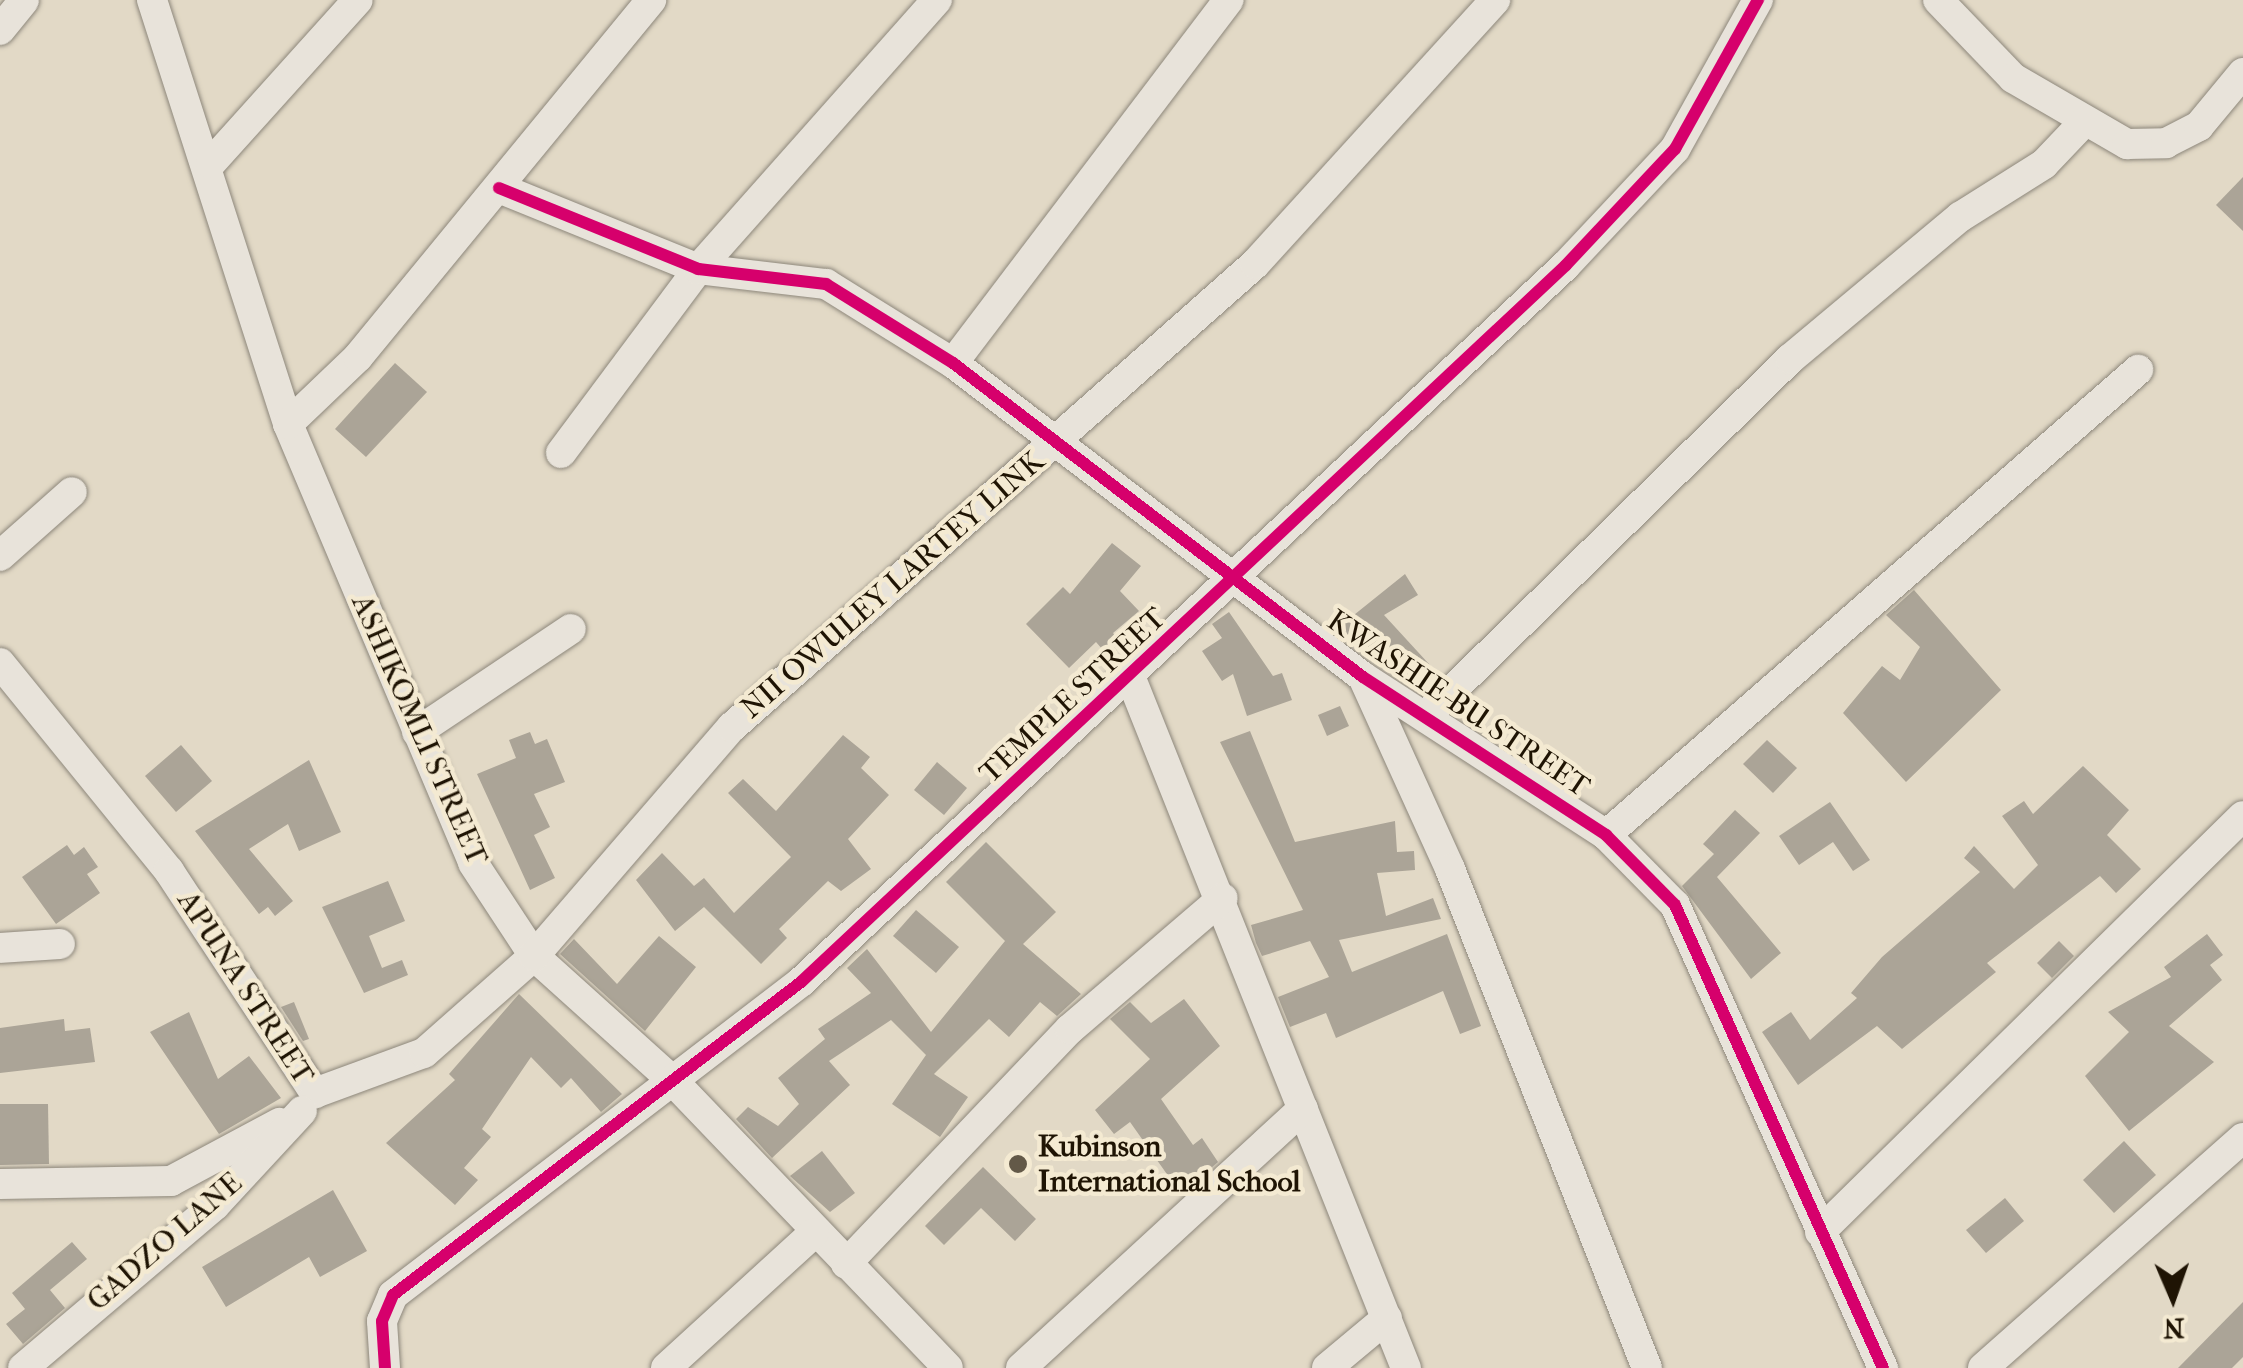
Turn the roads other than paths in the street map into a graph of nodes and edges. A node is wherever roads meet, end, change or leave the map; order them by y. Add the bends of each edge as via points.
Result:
1 (24, 0) edge
2 (152, 0) edge
3 (358, 0) edge
4 (651, 0) edge
5 (937, 0) edge
6 (1495, 0) edge
7 (1758, 0) edge
8 (1938, 0) edge
9 (1220, 4) edge
10 (0, 30) edge
11 (2243, 73) edge
12 (2085, 121) junction
13 (211, 163) junction
14 (499, 188) junction
15 (698, 269) junction
16 (954, 363) junction
17 (2138, 370) dead end
18 (288, 424) junction
19 (1054, 443) junction
20 (561, 453) dead end
21 (72, 492) dead end
22 (0, 556) edge
23 (1236, 580) junction
24 (571, 629) dead end
25 (0, 663) edge
26 (1130, 676) junction
27 (1363, 677) junction
28 (1426, 716) junction
29 (418, 732) junction
30 (2243, 816) edge
31 (1606, 835) junction
32 (1223, 898) junction
33 (60, 944) dead end
34 (0, 948) edge
35 (534, 956) junction
36 (673, 1081) junction
37 (308, 1102) junction
38 (1303, 1109) junction
39 (2243, 1138) edge
40 (0, 1184) edge
41 (1820, 1232) junction
42 (814, 1233) junction
43 (846, 1264) junction
44 (1387, 1318) junction
45 (23, 1368) edge
46 (385, 1368) edge
47 (666, 1368) edge
48 (948, 1368) edge
49 (1020, 1368) edge
50 (1327, 1368) edge
51 (1406, 1368) edge
52 (1646, 1368) edge
53 (1883, 1368) edge
54 (1983, 1368) edge

1 - 10 street
2 - 13 street, ASHIKOMLI STREET
3 - 13 street
4 - 14 street
5 - 15 street
6 - 19 street, NII OWULEY LARTEY LINK via 1255,264
7 - 23 street, TEMPLE STREET via 1675,149
8 - 12 street via 2013,78
9 - 16 street
11 - 12 street via 2199,126 2166,143 2127,144
12 - 28 street via 2044,164 1960,216 1790,359
13 - 18 street, ASHIKOMLI STREET
14 - 15 street, KWASHIE-BU STREET
14 - 18 street
15 - 16 street, KWASHIE-BU STREET via 826,284
15 - 20 street
16 - 19 street, KWASHIE-BU STREET
17 - 31 street
18 - 29 street, ASHIKOMLI STREET
19 - 23 street, KWASHIE-BU STREET
19 - 35 street, NII OWULEY LARTEY LINK via 732,727
21 - 22 street
23 - 26 street, TEMPLE STREET
23 - 27 street, KWASHIE-BU STREET
24 - 29 street
25 - 37 street, APUNA STREET via 169,871
26 - 32 street
26 - 36 street, TEMPLE STREET via 801,982
27 - 28 street, KWASHIE-BU STREET
27 - 52 street via 1450,869
28 - 31 street, KWASHIE-BU STREET
29 - 35 street, ASHIKOMLI STREET via 474,864
30 - 41 street
31 - 41 street, KWASHIE-BU STREET via 1675,905
32 - 38 street
32 - 43 street via 1070,1029
33 - 34 street
35 - 36 street, ASHIKOMLI STREET
35 - 37 street, NII OWULEY LARTEY LINK via 424,1052
36 - 42 street, ASHIKOMLI STREET
36 - 46 street, TEMPLE STREET via 393,1295 382,1321
37 - 40 street, APUNA STREET via 171,1180
37 - 45 street, GADZO LANE via 215,1205
38 - 44 street
38 - 49 street
39 - 54 street
41 - 53 street, KWASHIE-BU STREET
42 - 43 street, ASHIKOMLI STREET
42 - 47 street
43 - 48 street, ASHIKOMLI STREET
44 - 50 street
44 - 51 street

